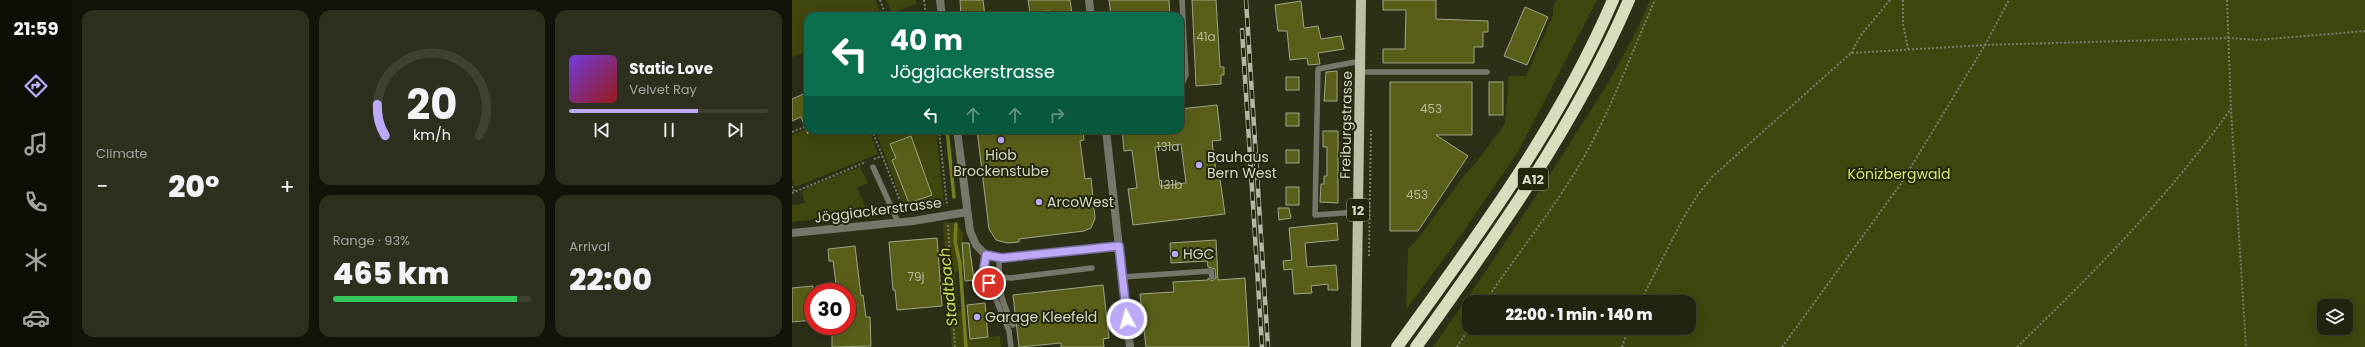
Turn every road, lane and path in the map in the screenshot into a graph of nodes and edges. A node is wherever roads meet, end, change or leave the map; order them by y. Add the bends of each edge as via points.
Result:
1 (880, 0) edge
2 (924, 0) edge
3 (940, 0) edge
4 (1089, 0) edge
5 (1182, 0) edge
6 (1361, 0) edge
7 (1612, 0) edge
8 (1629, 0) edge
9 (1654, 0) edge
10 (1890, 0) edge
11 (1903, 0) edge
12 (2009, 0) edge
13 (2227, 0) edge
14 (884, 12) edge
15 (926, 12) edge
16 (942, 12) edge
17 (1090, 12) edge
18 (1183, 12) edge
19 (2365, 31) edge
20 (1184, 38) edge
21 (2229, 38) junction
22 (1985, 45) junction
23 (1908, 49) junction
24 (1851, 52) junction
25 (1361, 61) junction
26 (1361, 72) junction
27 (1487, 72) dead end
28 (1184, 79) edge
29 (2231, 110) junction
30 (804, 127) edge
31 (792, 132) edge
32 (874, 134) edge
33 (940, 134) edge
34 (957, 134) edge
35 (1106, 134) edge
36 (882, 156) junction
37 (873, 167) dead end
38 (792, 186) edge
39 (793, 192) edge
40 (947, 207) dead end
41 (967, 212) junction
42 (1358, 212) junction
43 (948, 220) dead end
44 (908, 221) junction
45 (898, 222) junction
46 (792, 233) edge
47 (1119, 246) junction
48 (986, 255) junction
49 (999, 257) junction
50 (1092, 268) dead end
51 (999, 277) junction
52 (1122, 277) junction
53 (1212, 277) dead end
54 (989, 283) joint
55 (1490, 295) edge
56 (1644, 295) edge
57 (1013, 325) dead end
58 (1465, 335) edge
59 (1626, 335) edge
60 (955, 347) edge
61 (1011, 347) edge
62 (1130, 347) edge
63 (1356, 347) edge
64 (1397, 347) edge
65 (1416, 347) edge
66 (1457, 347) edge
67 (1622, 347) edge
68 (1782, 347) edge
69 (2017, 347) edge
70 (2246, 347) edge

1 - 14 path
2 - 15 path
3 - 16 street
4 - 17 street
5 - 18 lane
6 - 25 main road, Freiburgstrasse / 12
7 - 64 highway, A12 via 1583,63 1537,144 1489,218
8 - 65 highway, A12 via 1566,127 1501,227
9 - 55 path via 1586,154 1552,208
10 - 24 path via 1861,35
11 - 23 path via 1903,24
12 - 22 path
13 - 21 path
19 - 21 path via 2257,40
20 - 28 lane
21 - 22 path
21 - 29 path
22 - 23 path
22 - 68 path via 1900,185
23 - 24 path
24 - 56 path via 1712,177 1685,215
25 - 26 main road, Freiburgstrasse / 12
25 - 42 lane via 1318,69 1315,193 1315,215
26 - 27 lane
26 - 42 main road, Freiburgstrasse / 12
29 - 69 path via 2197,157 2066,299
29 - 70 path
30 - 31 path
32 - 36 path
33 - 40 path
34 - 41 street
35 - 47 street
36 - 39 path
36 - 44 path
37 - 45 lane
38 - 39 path
41 - 44 street, Jöggiackerstrasse
41 - 48 street via 974,240
42 - 63 main road, Freiburgstrasse / 12
43 - 60 path
44 - 45 street, Jöggiackerstrasse
45 - 46 street, Jöggiackerstrasse
47 - 49 street
47 - 52 street
48 - 49 street
48 - 54 street via 984,268
49 - 51 lane
50 - 51 lane via 1011,278
51 - 57 lane via 1002,302
52 - 53 lane via 1211,270
52 - 62 street
54 - 61 lane via 1009,332
58 - 66 path
59 - 67 path

